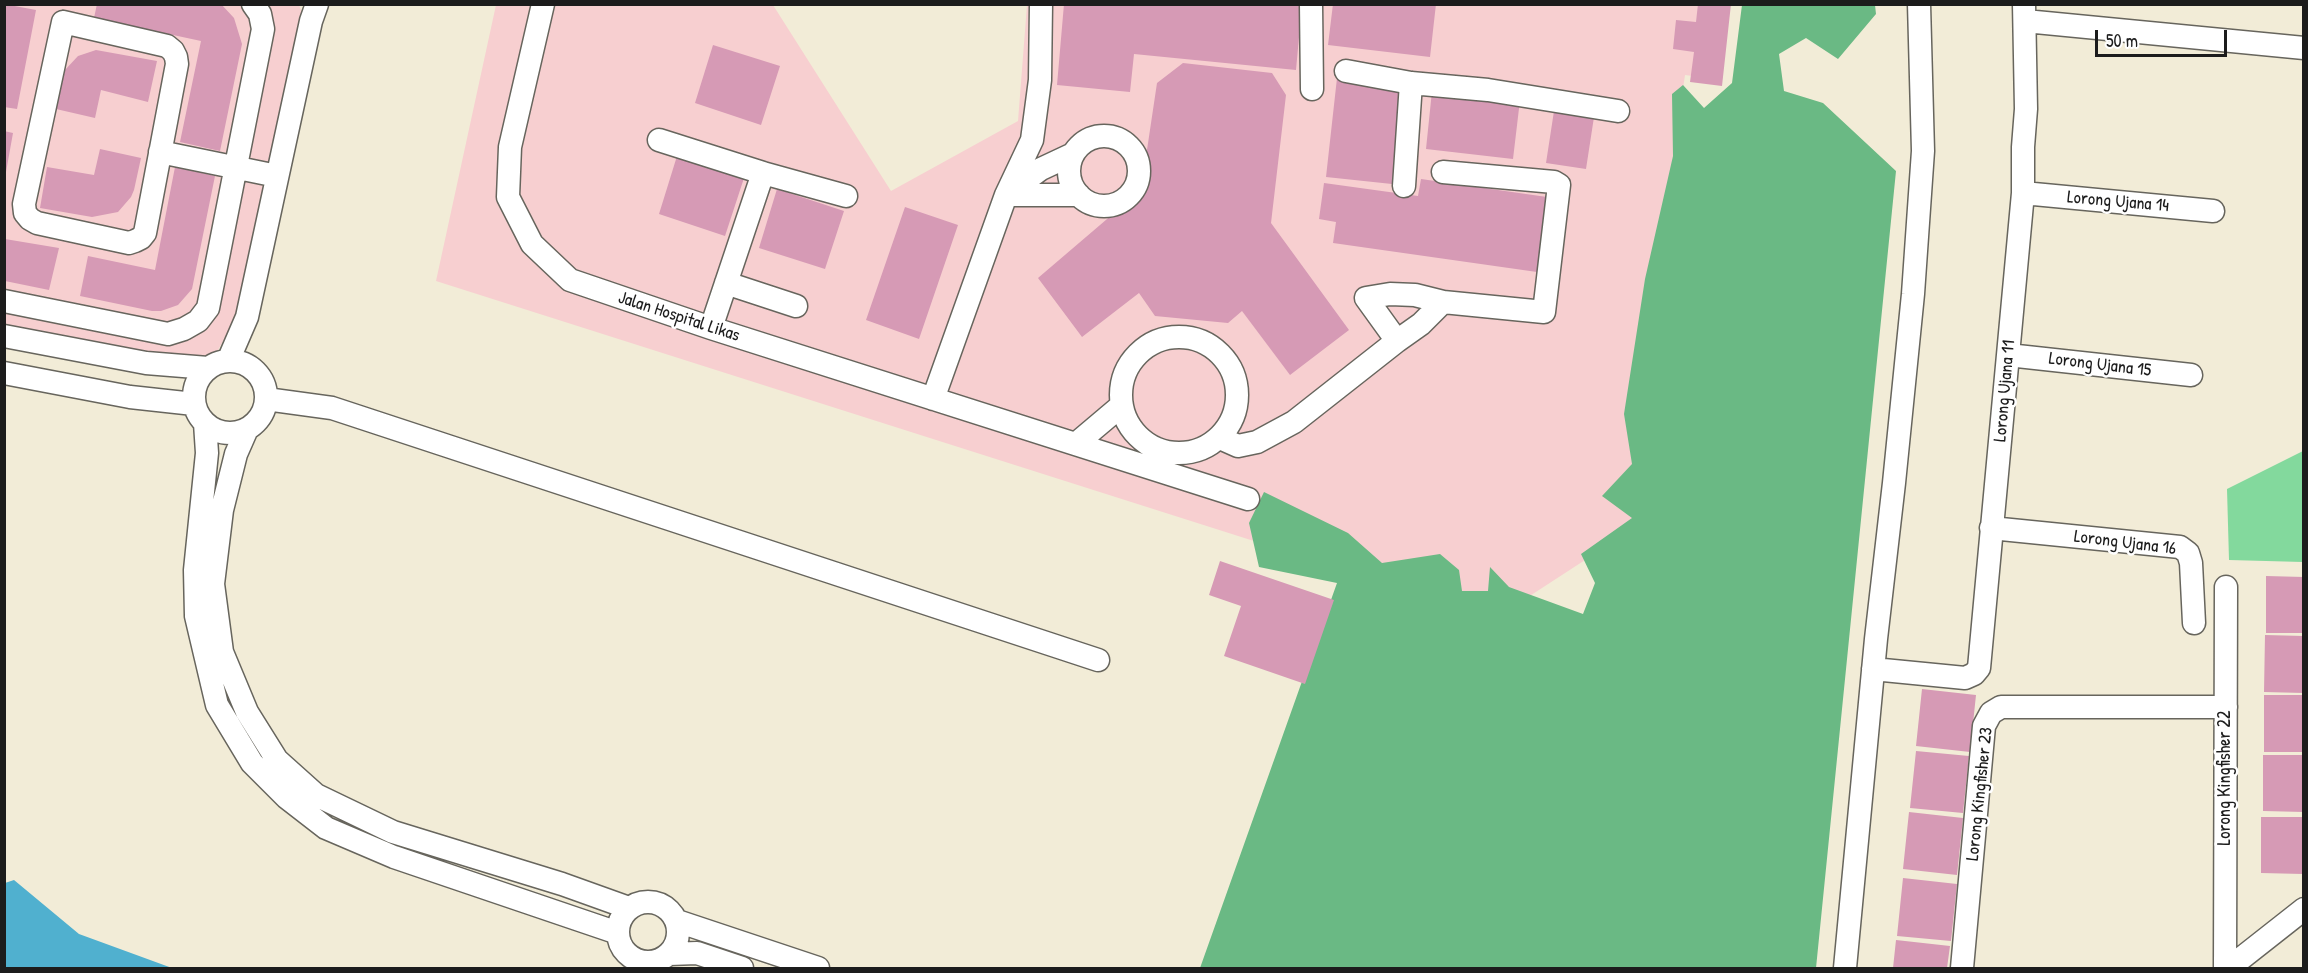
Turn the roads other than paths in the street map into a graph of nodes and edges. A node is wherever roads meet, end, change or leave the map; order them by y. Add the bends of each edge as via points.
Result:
1 (253, 4) edge
2 (543, 4) edge
3 (1041, 4) edge
4 (1311, 4) edge
5 (1919, 4) edge
6 (311, 10) edge
7 (65, 13) edge
8 (2025, 13) edge
9 (2304, 48) edge
10 (1346, 71) dead end
11 (1411, 83) junction
12 (1312, 89) dead end
13 (1618, 111) dead end
14 (660, 140) dead end
15 (160, 152) junction
16 (1073, 154) junction
17 (236, 168) junction
18 (1443, 172) dead end
19 (763, 173) junction
20 (277, 176) junction
21 (1404, 186) dead end
22 (2023, 193) junction
23 (1006, 195) junction
24 (1078, 195) junction
25 (846, 196) dead end
26 (2213, 211) dead end
27 (726, 283) junction
28 (4, 301) edge
29 (1443, 302) junction
30 (796, 306) dead end
31 (247, 317) junction
32 (711, 328) junction
33 (4, 336) edge
34 (1397, 340) junction
35 (2008, 355) junction
36 (218, 364) junction
37 (250, 367) junction
38 (4, 373) edge
39 (2191, 375) dead end
40 (266, 399) junction
41 (933, 399) junction
42 (1122, 405) junction
43 (200, 414) junction
44 (248, 429) junction
45 (1220, 438) junction
46 (1077, 444) junction
47 (1146, 444) junction
48 (1248, 499) dead end
49 (1991, 528) junction
50 (2226, 587) dead end
51 (2194, 623) dead end
52 (1098, 660) dead end
53 (1873, 669) junction
54 (2226, 707) junction
55 (629, 908) junction
56 (2304, 909) edge
57 (677, 921) junction
58 (618, 933) junction
59 (669, 954) junction
60 (742, 969) edge
61 (818, 969) edge
62 (1845, 969) edge
63 (1962, 969) edge
64 (2227, 969) edge

1 - 17 street via 263,29
2 - 32 street, Jalan Hospital Likas via 510,147 508,197 532,244 570,280
3 - 23 street via 1040,80 1032,140
4 - 12 street
5 - 53 street via 1922,175
6 - 20 street
7 - 15 street via 173,51 177,64
7 - 15 street via 25,213 37,223 129,243 135,241 145,233
8 - 9 street
8 - 22 street, Lorong Ujana 11
10 - 11 street
11 - 13 street via 1488,90
11 - 21 street
14 - 19 street
15 - 17 street
16 - 23 street via 1041,169
16 - 24 street via 1069,166
16 - 24 street via 1090,138 1115,138 1133,152 1137,166 1137,182 1118,203 1095,205
17 - 20 street
17 - 28 street via 208,308 198,321 168,333
18 - 29 street via 1558,185 1544,312
19 - 25 street
19 - 27 street
20 - 31 street
22 - 26 street, Lorong Ujana 14
22 - 35 street, Lorong Ujana 11
23 - 24 street
23 - 41 street
27 - 30 street
27 - 32 street
29 - 34 street
29 - 34 street via 1415,295 1359,291
31 - 36 street
31 - 37 street
32 - 41 street, Jalan Hospital Likas
33 - 36 street via 146,363
34 - 45 street via 1294,422 1257,442 1238,446
35 - 39 street, Lorong Ujana 15
35 - 49 street, Lorong Ujana 11
36 - 37 street via 239,362
36 - 43 street via 196,384
37 - 40 street via 259,376
38 - 43 street
40 - 44 street via 263,411
40 - 52 street via 332,408
41 - 46 street, Jalan Hospital Likas
42 - 45 street via 1121,388 1127,369 1140,351 1173,336 1206,342 1234,372 1238,396 1233,418
42 - 46 street
42 - 47 street via 1131,428
43 - 44 street via 224,433
43 - 58 street via 207,453 195,570 196,616 217,705 252,763 286,797 326,828 394,856
44 - 55 street via 236,454 222,510 213,584 222,652 247,712 277,760 316,795 393,832
45 - 47 street via 1204,449 1186,453 1170,453
46 - 47 street
46 - 48 street, Jalan Hospital Likas
49 - 51 street, Lorong Ujana 16 via 2180,547 2188,553 2191,563
49 - 53 street, Lorong Ujana 11 via 1979,668 1974,674 1965,678
50 - 54 street, Lorong Kingfisher 22
53 - 62 street
54 - 63 street, Lorong Kingfisher 23 via 2001,707 1991,712 1984,726
54 - 64 street, Lorong Kingfisher 22
55 - 57 street via 647,901 657,902
55 - 58 street via 619,923
56 - 64 street
57 - 59 street via 678,939
57 - 61 street
58 - 59 street via 620,943 633,958 652,962
59 - 60 street via 697,953

